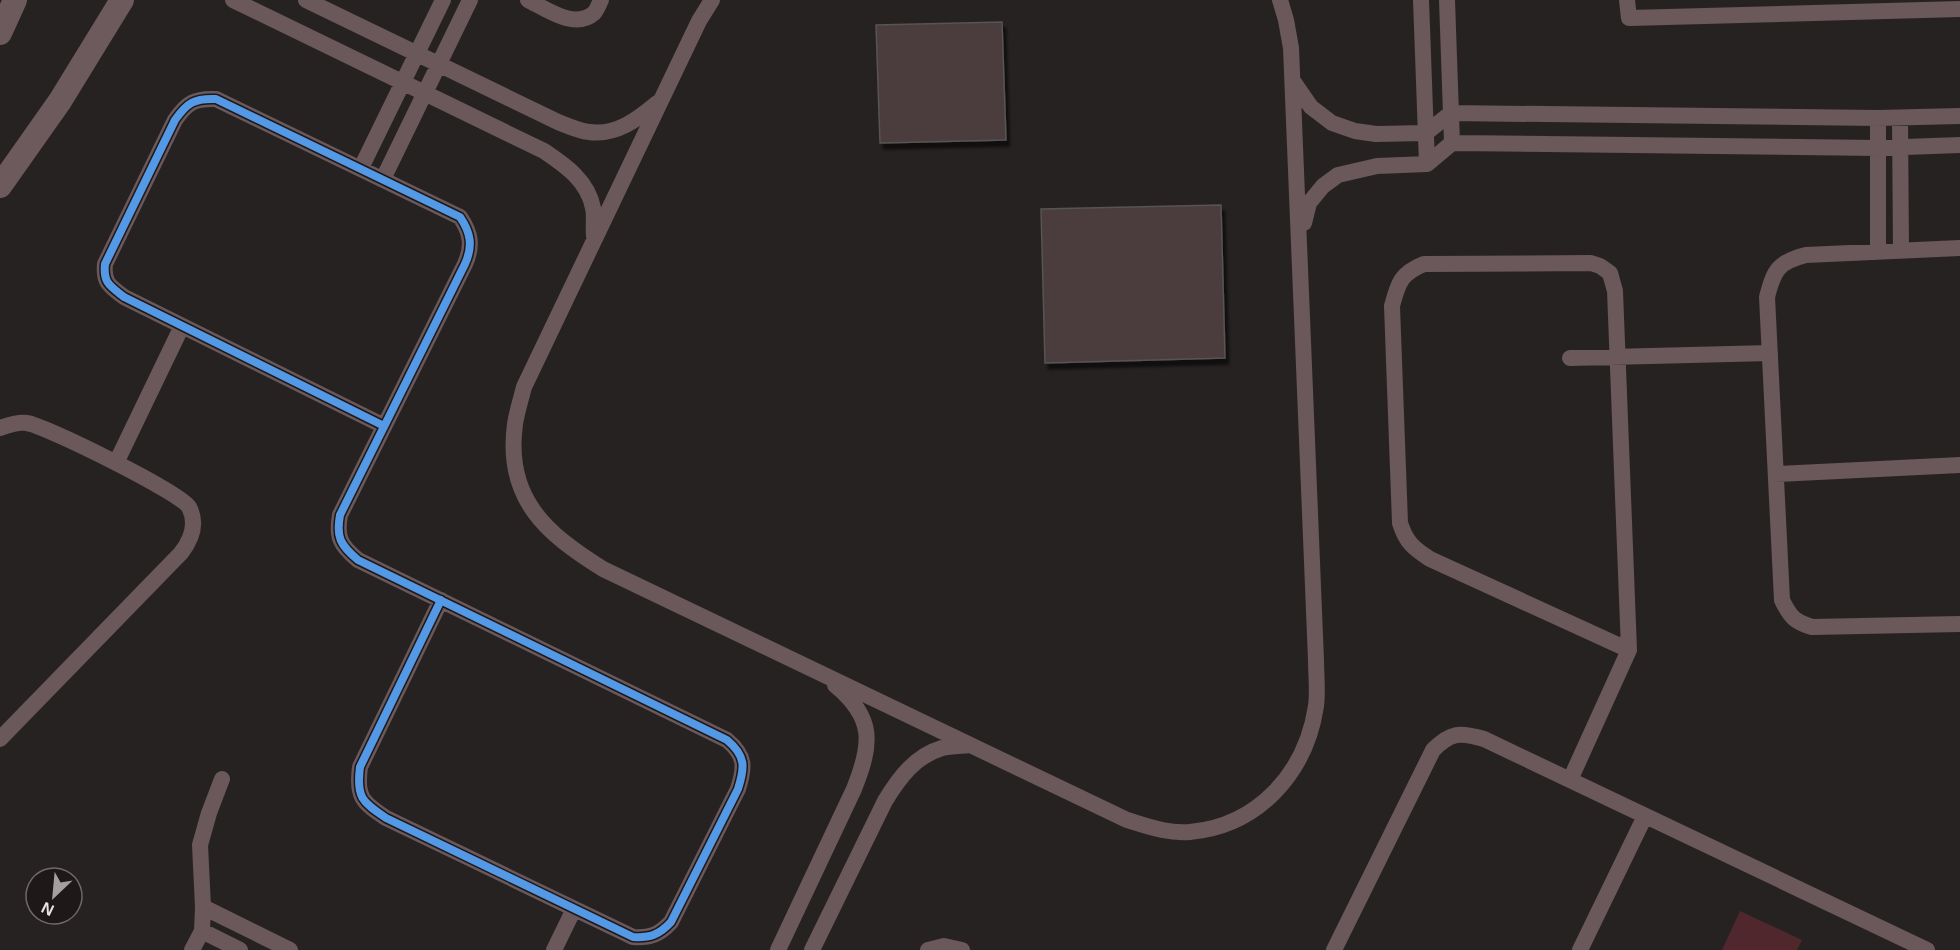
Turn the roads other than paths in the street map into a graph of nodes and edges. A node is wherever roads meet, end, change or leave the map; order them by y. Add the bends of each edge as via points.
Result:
1 (15, 0) edge
2 (122, 0) edge
3 (233, 0) edge
4 (306, 0) edge
5 (443, 0) edge
6 (470, 0) edge
7 (528, 0) edge
8 (601, 0) edge
9 (712, 0) edge
10 (1280, 0) edge
11 (1421, 0) edge
12 (1447, 0) edge
13 (1628, 0) edge
14 (1960, 9) edge
15 (0, 33) edge
16 (417, 54) junction
17 (439, 65) junction
18 (1293, 79) junction
19 (403, 82) junction
20 (425, 93) junction
21 (662, 99) junction
22 (1451, 113) junction
23 (1960, 116) edge
24 (1878, 118) junction
25 (1900, 118) junction
26 (1426, 133) junction
27 (1452, 144) junction
28 (1960, 145) edge
29 (1900, 147) junction
30 (1878, 148) junction
31 (1427, 164) junction
32 (361, 168) junction
33 (383, 179) junction
34 (0, 186) edge
35 (594, 241) junction
36 (1299, 244) junction
37 (1960, 248) edge
38 (1901, 251) junction
39 (1878, 252) junction
40 (182, 326) junction
41 (1770, 353) junction
42 (1617, 357) junction
43 (1570, 358) dead end
44 (384, 426) junction
45 (0, 428) edge
46 (116, 463) junction
47 (1960, 465) edge
48 (1776, 474) junction
49 (441, 600) junction
50 (1960, 624) edge
51 (1629, 650) junction
52 (818, 671) junction
53 (0, 739) edge
54 (970, 745) junction
55 (222, 779) dead end
56 (1570, 780) junction
57 (1645, 816) junction
58 (203, 907) junction
59 (574, 909) junction
60 (202, 931) junction
61 (192, 950) edge
62 (240, 950) edge
63 (290, 950) edge
64 (554, 950) edge
65 (778, 950) edge
66 (812, 950) edge
67 (928, 950) edge
68 (962, 950) edge
69 (1334, 950) edge
70 (1580, 950) edge
71 (1927, 950) edge

1 - 15 main road
2 - 34 main road via 60,101
3 - 19 street
4 - 16 street
5 - 16 street
6 - 17 street
7 - 8 street via 564,18 581,20 594,12
9 - 21 street
10 - 18 street via 1291,48
11 - 26 street
12 - 22 street
13 - 14 street via 1629,18
16 - 17 street
16 - 19 street
17 - 20 street
17 - 21 street via 558,122 590,132 626,126
18 - 26 street via 1311,107 1332,123 1376,134
18 - 36 street
19 - 20 street
19 - 32 street
20 - 33 street
20 - 35 street via 544,151 568,167 583,184 593,207
21 - 35 street
22 - 24 street
22 - 26 street
22 - 27 street
23 - 25 street
24 - 25 street
24 - 30 street
25 - 29 street
26 - 31 street
27 - 30 street
27 - 31 street
28 - 29 street
29 - 30 street
29 - 38 street
30 - 39 street
31 - 36 street via 1377,166 1338,175 1309,203
32 - 33 street
32 - 40 street via 216,99 185,106 105,264 104,276 110,287 124,297
33 - 44 street via 460,217 468,228 470,241 465,264
35 - 52 street via 524,387 515,422 513,449 527,503 571,549 603,568
36 - 54 street via 1316,706 1305,748 1289,777 1246,815 1219,827 1162,831 1127,820
37 - 38 street
38 - 39 street
39 - 41 street via 1806,255 1780,266 1772,276 1767,297
40 - 44 street
40 - 46 street
41 - 42 street
41 - 48 street
42 - 43 street
42 - 51 street
42 - 51 street via 1615,291 1610,273 1591,263 1424,264 1404,276 1392,306 1400,523 1405,537 1430,559
44 - 49 street via 340,514 339,539 357,560
45 - 46 street via 26,423 41,427
46 - 53 street via 188,505 193,527 191,540
47 - 48 street
48 - 50 street via 1782,600 1798,623 1828,628
49 - 59 street via 360,767 358,786 363,800 386,818
49 - 59 street via 727,740 737,749 743,773 738,789 663,931 633,938
51 - 56 street
52 - 54 street
52 - 65 street via 850,698 861,715 868,736 867,751 854,789
54 - 66 street via 942,748 900,777
55 - 58 street via 200,845
56 - 57 street
56 - 69 street via 1484,739 1467,734 1444,739 1432,750
57 - 70 street
57 - 71 street
58 - 60 street
58 - 63 street
59 - 64 street
60 - 61 street
60 - 62 street
67 - 68 street via 944,946

